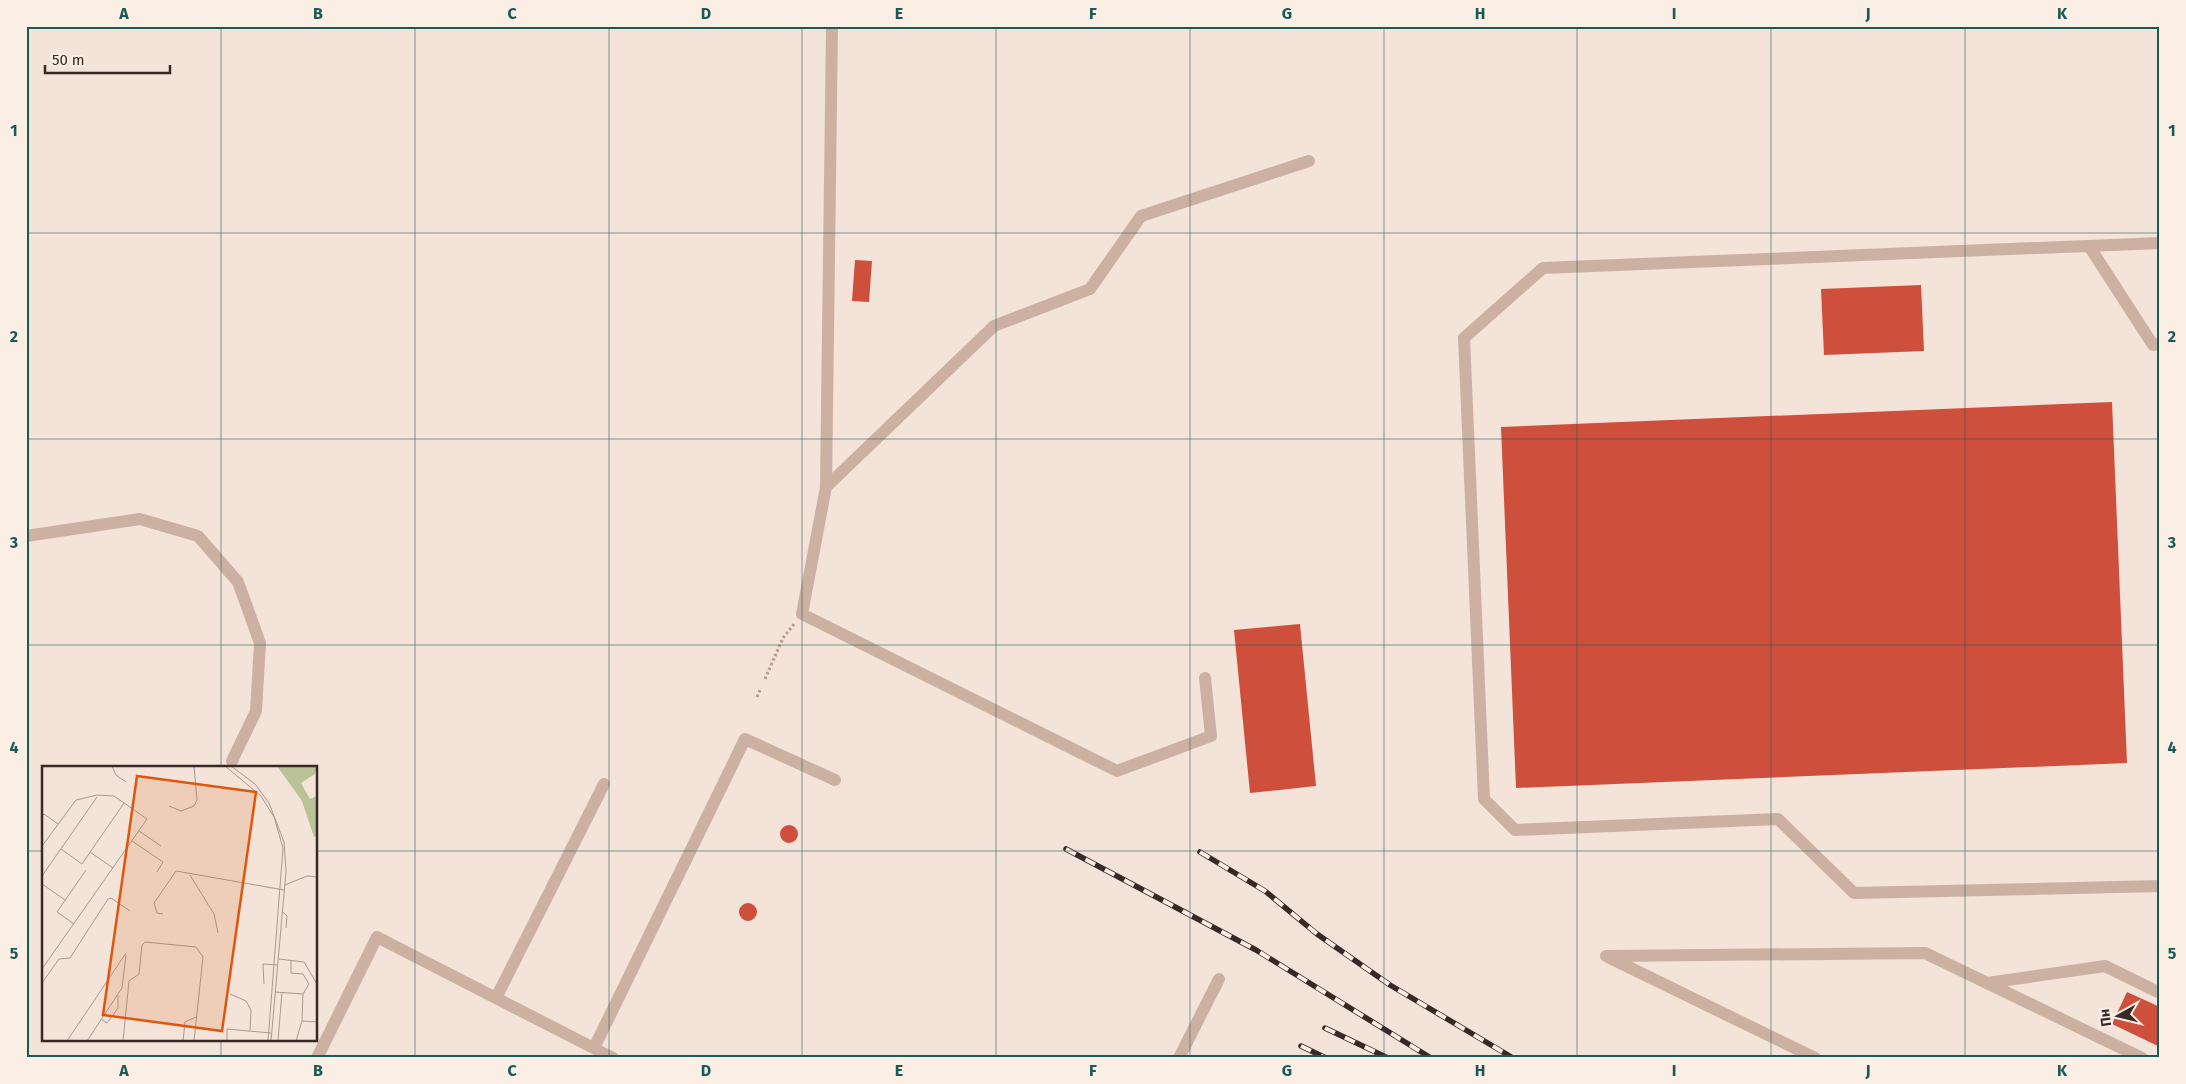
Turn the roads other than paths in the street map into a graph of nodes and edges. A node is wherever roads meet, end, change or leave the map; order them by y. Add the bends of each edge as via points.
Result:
1 (832, 26) edge
2 (1309, 161) dead end
3 (2160, 243) edge
4 (2089, 246) junction
5 (2160, 344) edge
6 (826, 487) junction
7 (26, 536) edge
8 (1205, 678) dead end
9 (232, 761) dead end
10 (835, 780) dead end
11 (604, 784) dead end
12 (2160, 886) edge
13 (1219, 978) dead end
14 (1987, 983) junction
15 (2160, 993) edge
16 (496, 998) junction
17 (594, 1048) junction
18 (317, 1058) edge
19 (613, 1058) edge
20 (1179, 1058) edge
21 (1815, 1058) edge
22 (2142, 1058) edge

1 - 6 lane
2 - 6 lane via 1141,216 1090,289 994,326
3 - 4 lane
4 - 5 lane via 2152,345
4 - 12 lane via 1543,268 1464,338 1484,799 1515,830 1778,819 1854,893
6 - 8 lane via 802,614 1117,771 1211,736
7 - 9 lane via 140,519 198,536 238,582 260,643 256,711
10 - 17 lane via 746,739
11 - 16 lane
13 - 20 lane
14 - 15 lane via 2105,966
14 - 21 lane via 1925,954 1606,956
14 - 22 lane
16 - 17 lane
16 - 18 lane via 377,937
17 - 19 lane

